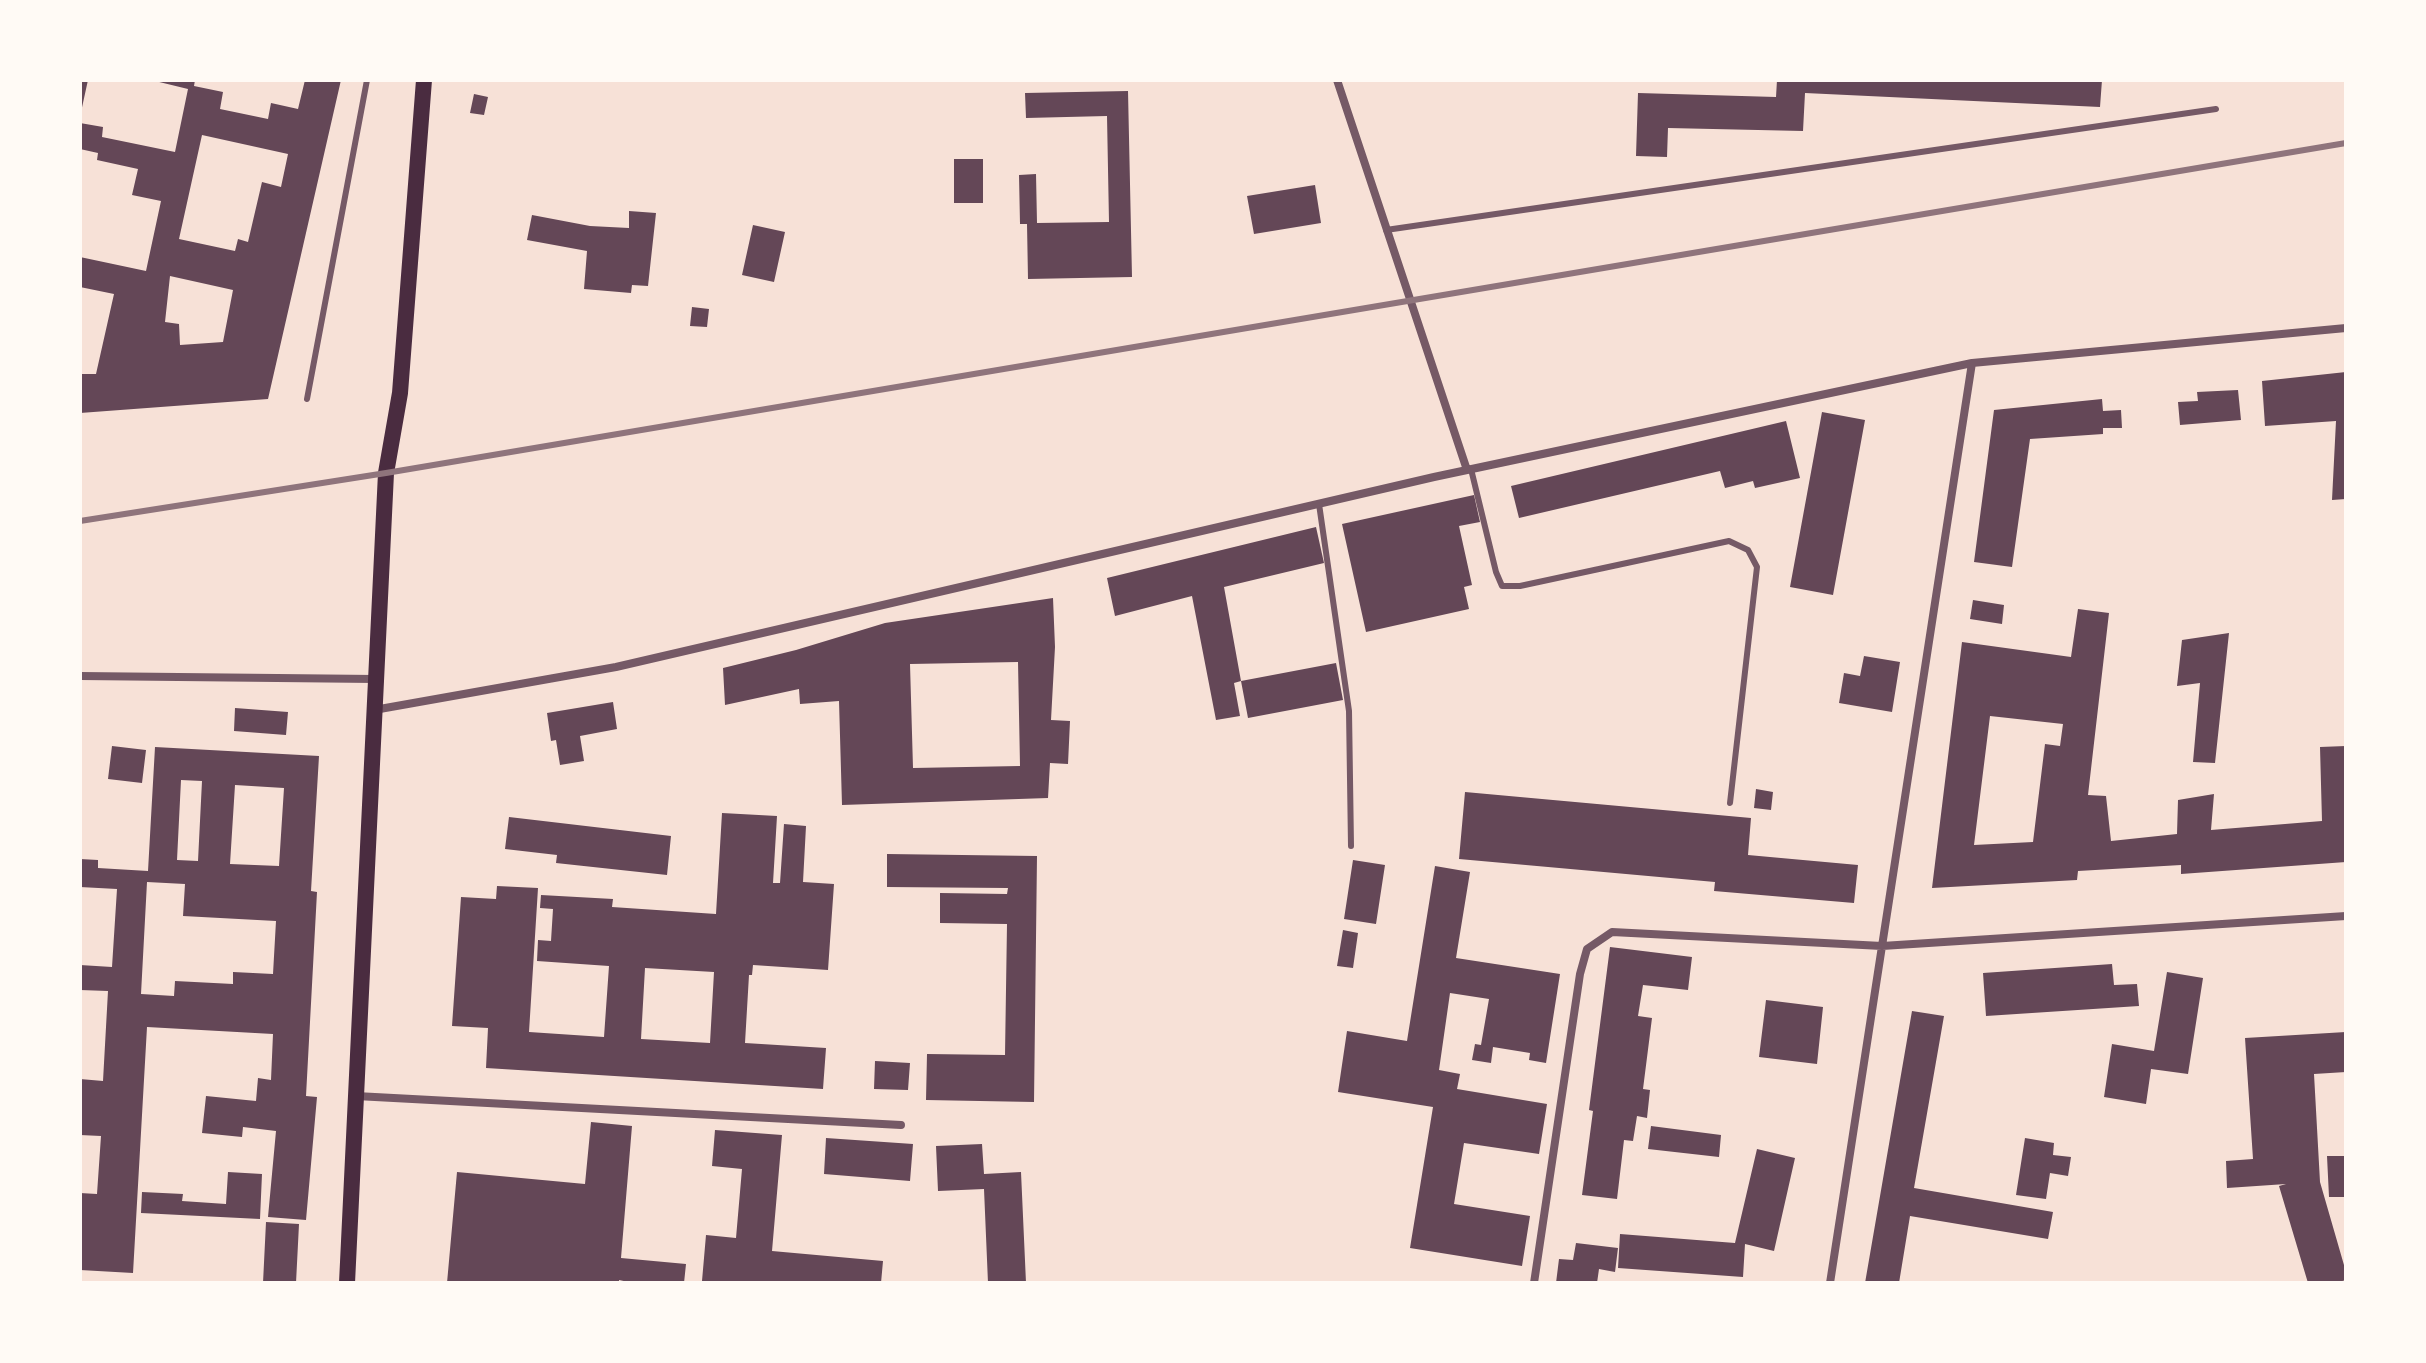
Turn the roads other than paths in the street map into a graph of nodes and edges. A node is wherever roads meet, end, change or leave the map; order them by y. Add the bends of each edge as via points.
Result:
1 (367, 80) edge
2 (424, 80) edge
3 (1337, 80) edge
4 (2216, 109) dead end
5 (1386, 230) junction
6 (2346, 328) edge
7 (1972, 363) junction
8 (307, 399) dead end
9 (1469, 470) junction
10 (1319, 504) junction
11 (80, 676) edge
12 (375, 679) junction
13 (373, 710) junction
14 (1730, 803) dead end
15 (1351, 846) dead end
16 (2346, 916) edge
17 (1882, 946) junction
18 (356, 1096) junction
19 (901, 1125) dead end
20 (347, 1283) edge
21 (1534, 1283) edge
22 (1830, 1283) edge

1 - 8 lane
2 - 12 main road via 400,393 386,473
3 - 5 street
4 - 5 lane
5 - 9 street
6 - 7 street
7 - 9 street
7 - 17 street
9 - 10 street
9 - 14 lane via 1502,586 1729,541 1748,550 1757,567
10 - 13 street via 616,667
10 - 15 lane via 1349,711
11 - 12 street
12 - 13 main road
13 - 18 main road
16 - 17 street
17 - 21 street via 1612,932 1587,949
17 - 22 street
18 - 19 street
18 - 20 main road

